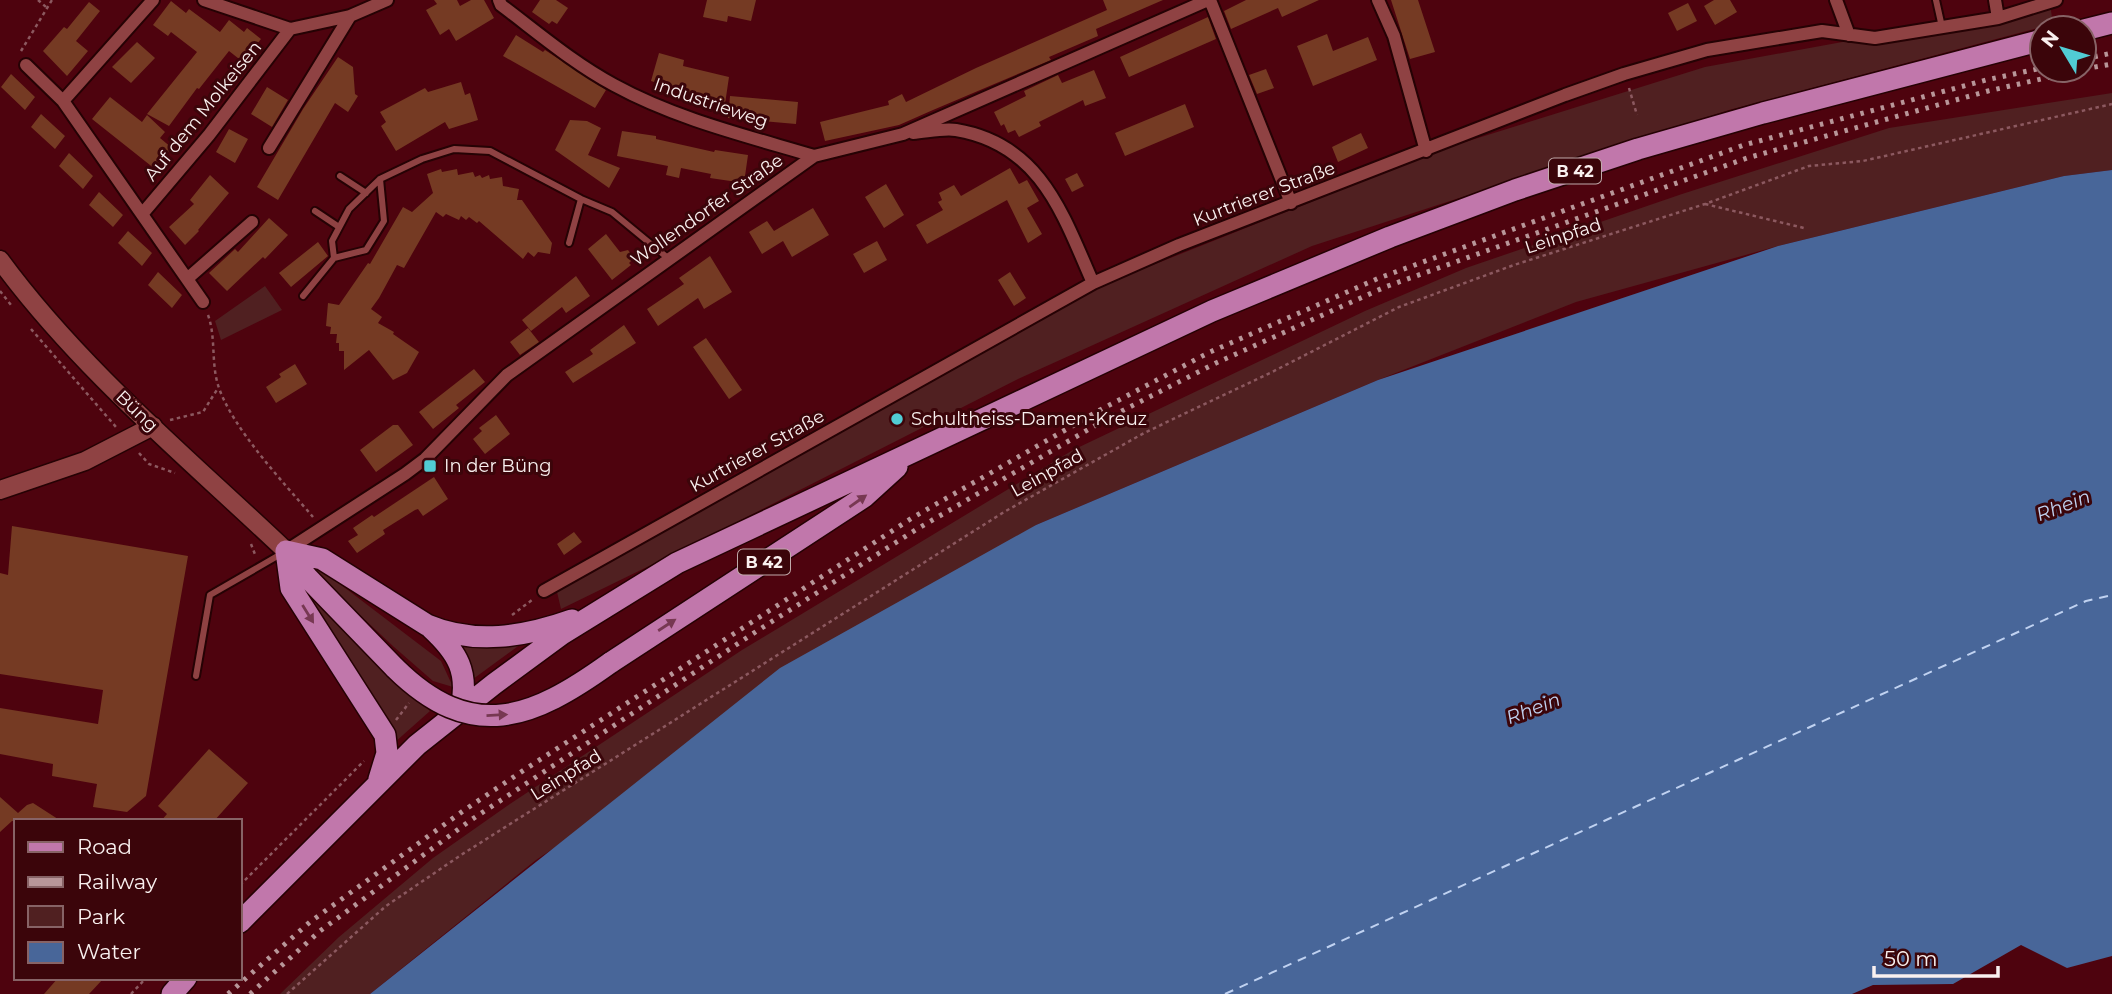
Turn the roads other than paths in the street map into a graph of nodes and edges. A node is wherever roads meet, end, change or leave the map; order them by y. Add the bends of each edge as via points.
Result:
1 (153, 0) edge
2 (204, 0) edge
3 (387, 0) edge
4 (499, 0) edge
5 (1209, 0) edge
6 (1378, 0) edge
7 (1836, 0) edge
8 (1936, 0) edge
9 (1995, 0) edge
10 (2056, 0) edge
11 (351, 16) junction
12 (1998, 18) junction
13 (1942, 27) junction
14 (290, 29) junction
15 (1849, 35) junction
16 (2028, 44) edge
17 (24, 59) road end
18 (63, 101) junction
19 (903, 134) junction
20 (269, 148) dead end
21 (1426, 151) junction
22 (814, 156) junction
23 (340, 176) dead end
24 (380, 179) junction
25 (366, 192) junction
26 (581, 199) junction
27 (1291, 203) junction
28 (315, 211) dead end
29 (143, 213) junction
30 (252, 222) dead end
31 (340, 227) junction
32 (569, 243) dead end
33 (334, 258) junction
34 (669, 259) junction
35 (0, 260) edge
36 (187, 279) junction
37 (1093, 283) junction
38 (303, 296) dead end
39 (203, 302) dead end
40 (153, 426) junction
41 (911, 453) junction
42 (0, 490) edge
43 (286, 551) junction
44 (544, 591) dead end
45 (598, 611) junction
46 (427, 625) junction
47 (196, 676) dead end
48 (461, 709) junction
49 (373, 787) junction
50 (242, 920) edge
51 (184, 980) edge
52 (172, 994) edge

1 - 18 street
2 - 14 street
3 - 11 street
4 - 22 street, Industrieweg via 557,48 613,85 675,113
5 - 19 street, Wollendorfer Straße
5 - 27 street
6 - 21 street via 1394,36
7 - 15 street
8 - 13 lane
9 - 12 street
10 - 12 street, Kurtrierer Straße
11 - 14 street
11 - 20 street
12 - 13 street, Kurtrierer Straße
13 - 15 street, Kurtrierer Straße via 1875,38
14 - 29 street, Auf dem Molkeisen
15 - 21 street, Kurtrierer Straße via 1822,32 1707,50 1625,74
16 - 41 main road, B 42 via 1763,113 1515,190 1237,300
17 - 18 street
18 - 29 street
19 - 22 street, Wollendorfer Straße
19 - 37 street via 954,130 976,135 1000,145 1037,173 1063,214
21 - 27 street, Kurtrierer Straße
22 - 34 street, Wollendorfer Straße
23 - 25 lane
24 - 25 lane
24 - 26 lane via 454,149 490,150
24 - 33 lane via 384,221 366,250
25 - 31 lane via 349,209
26 - 32 lane
26 - 34 lane via 612,212
27 - 37 street, Kurtrierer Straße
28 - 31 lane
29 - 36 street
30 - 36 street
31 - 33 lane via 332,241
33 - 38 lane
34 - 43 street, Wollendorfer Straße via 507,375 425,459
35 - 40 street, Büng via 58,331
36 - 39 street
37 - 44 street, Kurtrierer Straße
40 - 42 street via 85,461
40 - 43 street, Büng
43 -> 41 main road, B 42, bridge via 416,688 437,702 466,712 514,714 541,706 581,684 864,497
41 - 45 main road, B 42 via 677,563
43 - 46 main road, B 42 via 322,559
43 - 47 lane via 210,595
43 -> 49 main road, B 42 via 291,588 385,735 386,763
45 - 46 main road, B 42 via 496,638 455,634
45 - 48 main road, B 42
46 - 48 main road, B 42 via 459,663 465,691
48 - 49 main road, B 42
49 - 50 main road, B 42
51 - 52 main road

